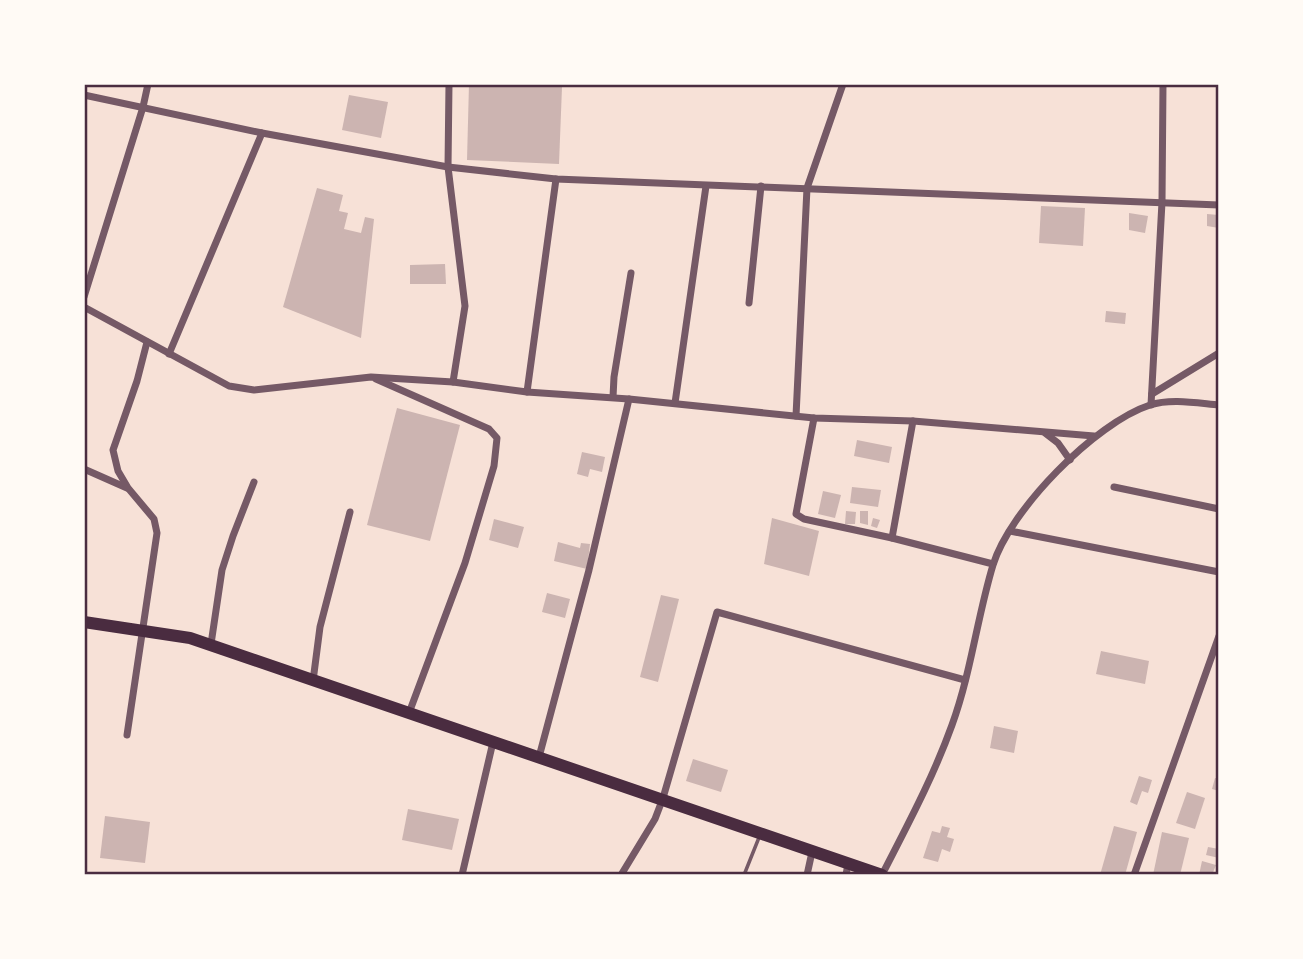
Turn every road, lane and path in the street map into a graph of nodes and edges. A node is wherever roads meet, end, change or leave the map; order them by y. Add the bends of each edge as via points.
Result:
1 (148, 84) edge
2 (449, 84) edge
3 (843, 84) edge
4 (1163, 84) edge
5 (84, 95) edge
6 (144, 107) junction
7 (262, 133) junction
8 (448, 167) junction
9 (556, 179) junction
10 (706, 186) junction
11 (761, 186) junction
12 (807, 188) junction
13 (1162, 202) junction
14 (1219, 205) edge
15 (631, 273) dead end
16 (84, 297) edge
17 (749, 303) dead end
18 (84, 307) edge
19 (147, 342) junction
20 (1219, 353) edge
21 (169, 354) junction
22 (371, 377) junction
23 (453, 382) junction
24 (527, 392) junction
25 (1152, 394) junction
26 (613, 397) junction
27 (629, 399) junction
28 (675, 403) junction
29 (1151, 405) junction
30 (1219, 405) edge
31 (796, 416) junction
32 (814, 418) junction
33 (913, 421) junction
34 (1045, 433) junction
35 (1094, 436) junction
36 (1070, 460) junction
37 (84, 469) edge
38 (254, 482) dead end
39 (1114, 487) dead end
40 (128, 488) junction
41 (1219, 509) edge
42 (350, 512) dead end
43 (1010, 531) junction
44 (892, 538) junction
45 (993, 564) junction
46 (1219, 572) edge
47 (84, 622) edge
48 (144, 630) junction
49 (1219, 636) edge
50 (211, 644) junction
51 (965, 680) junction
52 (313, 681) junction
53 (409, 713) junction
54 (127, 735) dead end
55 (493, 742) junction
56 (539, 757) junction
57 (663, 798) junction
58 (760, 834) junction
59 (812, 852) junction
60 (847, 870) edge
61 (463, 875) edge
62 (621, 875) edge
63 (744, 875) edge
64 (807, 875) edge
65 (882, 875) edge
66 (1134, 875) edge

1 - 6 street
2 - 8 street
3 - 12 street
4 - 13 street
5 - 6 street
6 - 7 street
6 - 16 street
7 - 8 street
7 - 21 street
8 - 9 street
8 - 23 street via 465,306
9 - 10 street
9 - 24 street
10 - 11 street
10 - 28 street
11 - 12 street
11 - 17 street
12 - 13 street
12 - 31 street
13 - 14 street
13 - 25 street
15 - 26 street
18 - 19 street
19 - 21 street
19 - 40 street via 113,450
20 - 25 street
21 - 22 street via 229,386 254,390
22 - 23 street
22 - 53 street via 489,429 497,438 494,466 465,563
23 - 24 street
24 - 26 street
25 - 29 street
26 - 27 street
27 - 28 street
27 - 56 street
28 - 31 street
29 - 30 street
29 - 35 street
31 - 32 street
32 - 33 street
32 - 44 street via 796,514
33 - 34 street
33 - 44 street
34 - 35 street
34 - 36 street
35 - 36 street
36 - 43 street via 1044,485
37 - 40 street
38 - 50 street via 222,570
39 - 41 street
40 - 48 street via 153,519 157,533
42 - 52 street via 320,627
43 - 45 street
43 - 46 street
44 - 45 street
45 - 51 street
47 - 48 highway
48 - 50 highway
48 - 54 street
49 - 66 street
50 - 52 highway
51 - 57 street via 717,612
51 - 65 street via 925,792
52 - 53 highway
53 - 55 highway
55 - 56 highway
55 - 61 street
56 - 57 highway
57 - 58 highway
57 - 62 street
58 - 59 highway
58 - 63 lane
59 - 60 highway
59 - 64 street
60 - 65 highway

